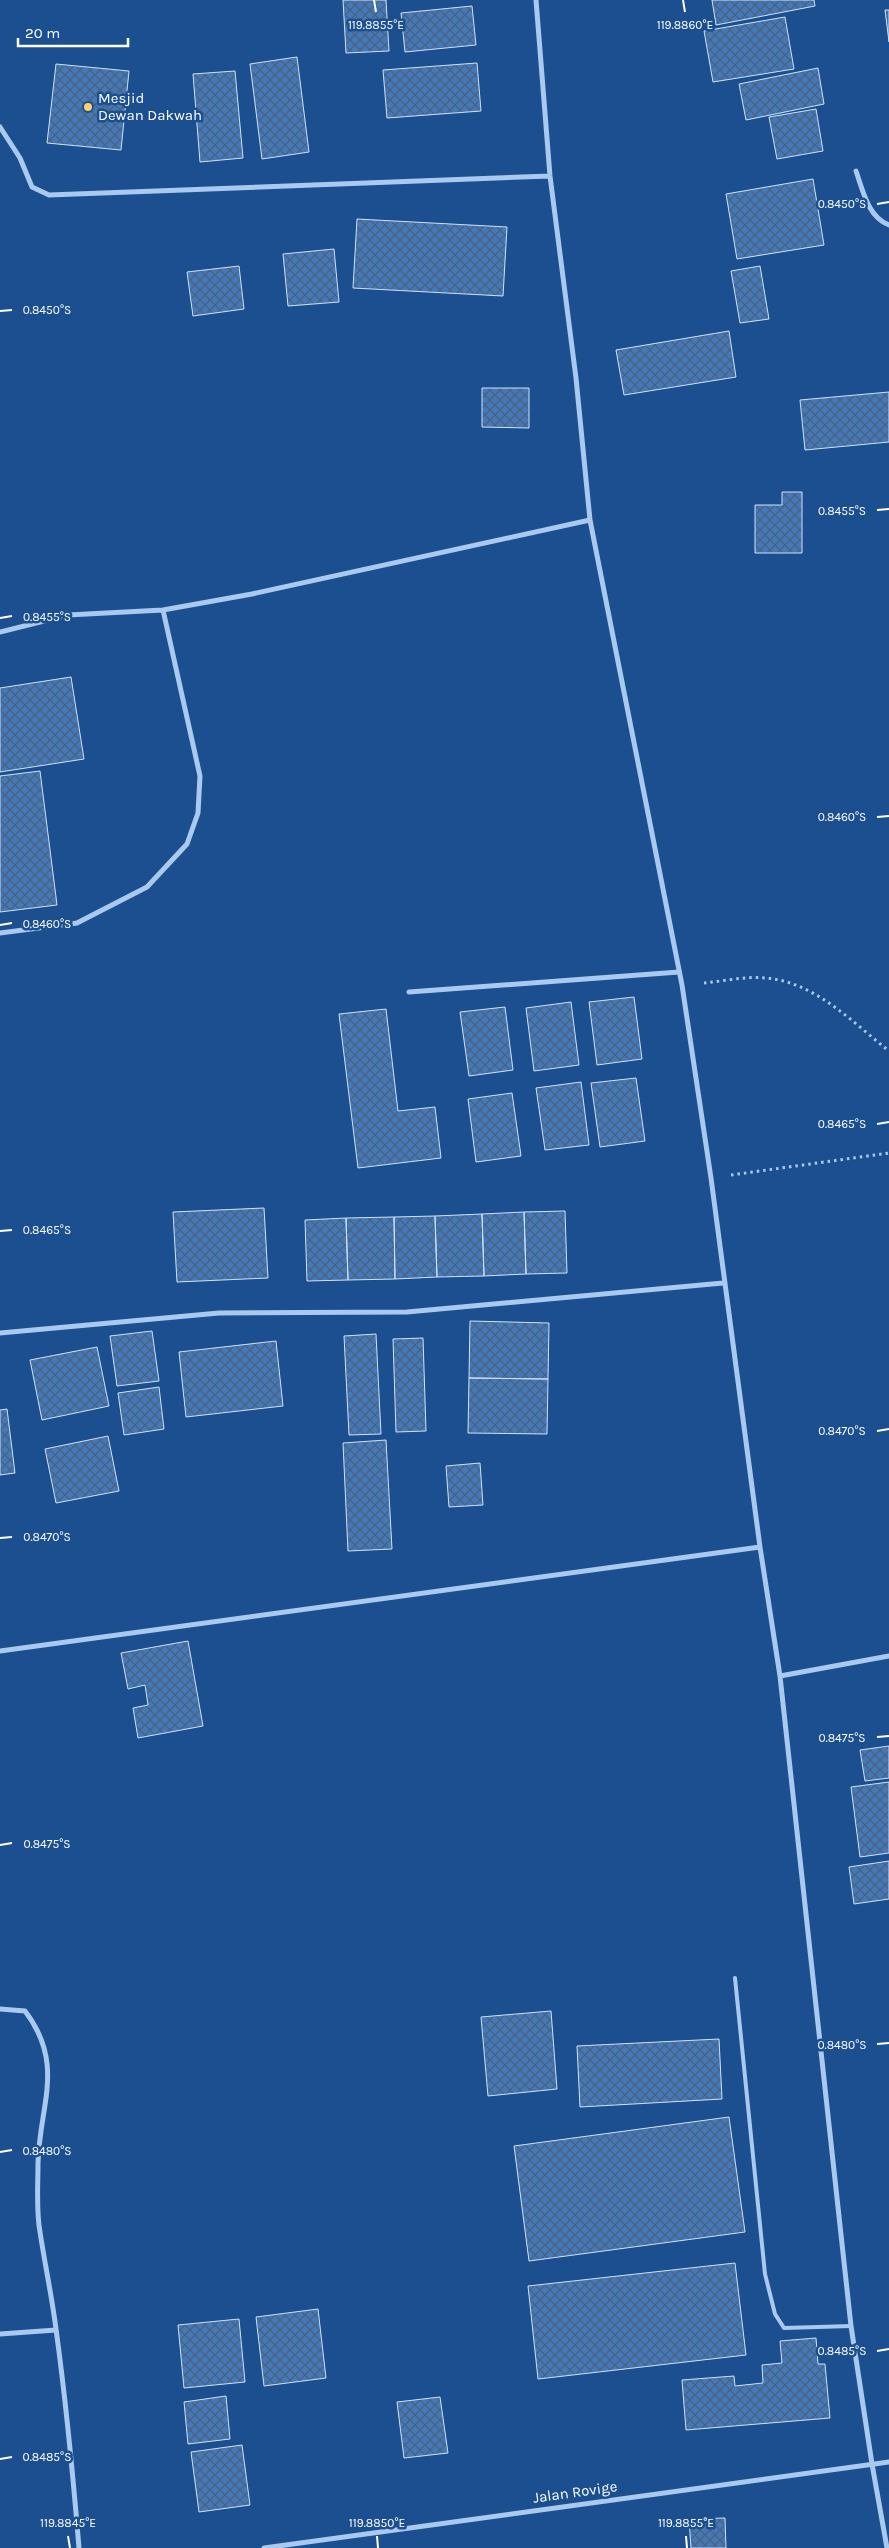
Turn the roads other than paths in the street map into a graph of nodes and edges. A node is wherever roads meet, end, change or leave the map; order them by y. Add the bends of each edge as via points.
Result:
1 (536, 0) edge
2 (0, 127) edge
3 (856, 171) dead end
4 (550, 176) junction
5 (889, 225) edge
6 (590, 520) junction
7 (163, 610) junction
8 (0, 632) edge
9 (0, 934) edge
10 (679, 972) junction
11 (409, 992) dead end
12 (723, 1282) junction
13 (0, 1333) edge
14 (760, 1548) junction
15 (0, 1650) edge
16 (889, 1656) edge
17 (780, 1676) junction
18 (735, 1978) dead end
19 (0, 2009) edge
20 (851, 2326) junction
21 (56, 2330) junction
22 (0, 2334) edge
23 (889, 2462) edge
24 (872, 2464) junction
25 (79, 2548) edge
26 (264, 2548) edge
27 (887, 2548) edge

1 - 4 street
2 - 4 street via 20,158 32,187 49,195
3 - 5 street via 867,203 880,222
4 - 6 street
6 - 7 street via 281,588
6 - 10 street
7 - 8 street via 68,615
7 - 9 street via 200,776 198,813 187,844 147,887 77,923
10 - 11 street
10 - 12 street via 711,1178
12 - 13 street via 407,1312 219,1312
12 - 14 street
14 - 15 street
14 - 17 street
16 - 17 street
17 - 20 street
18 - 20 lane via 765,2274 775,2314 784,2328
19 - 21 street via 25,2011 36,2026 46,2056 48,2094 38,2162 39,2230
20 - 24 street
21 - 22 street
21 - 25 street
23 - 24 street, Jalan Rovige
24 - 26 street, Jalan Rovige
24 - 27 street

